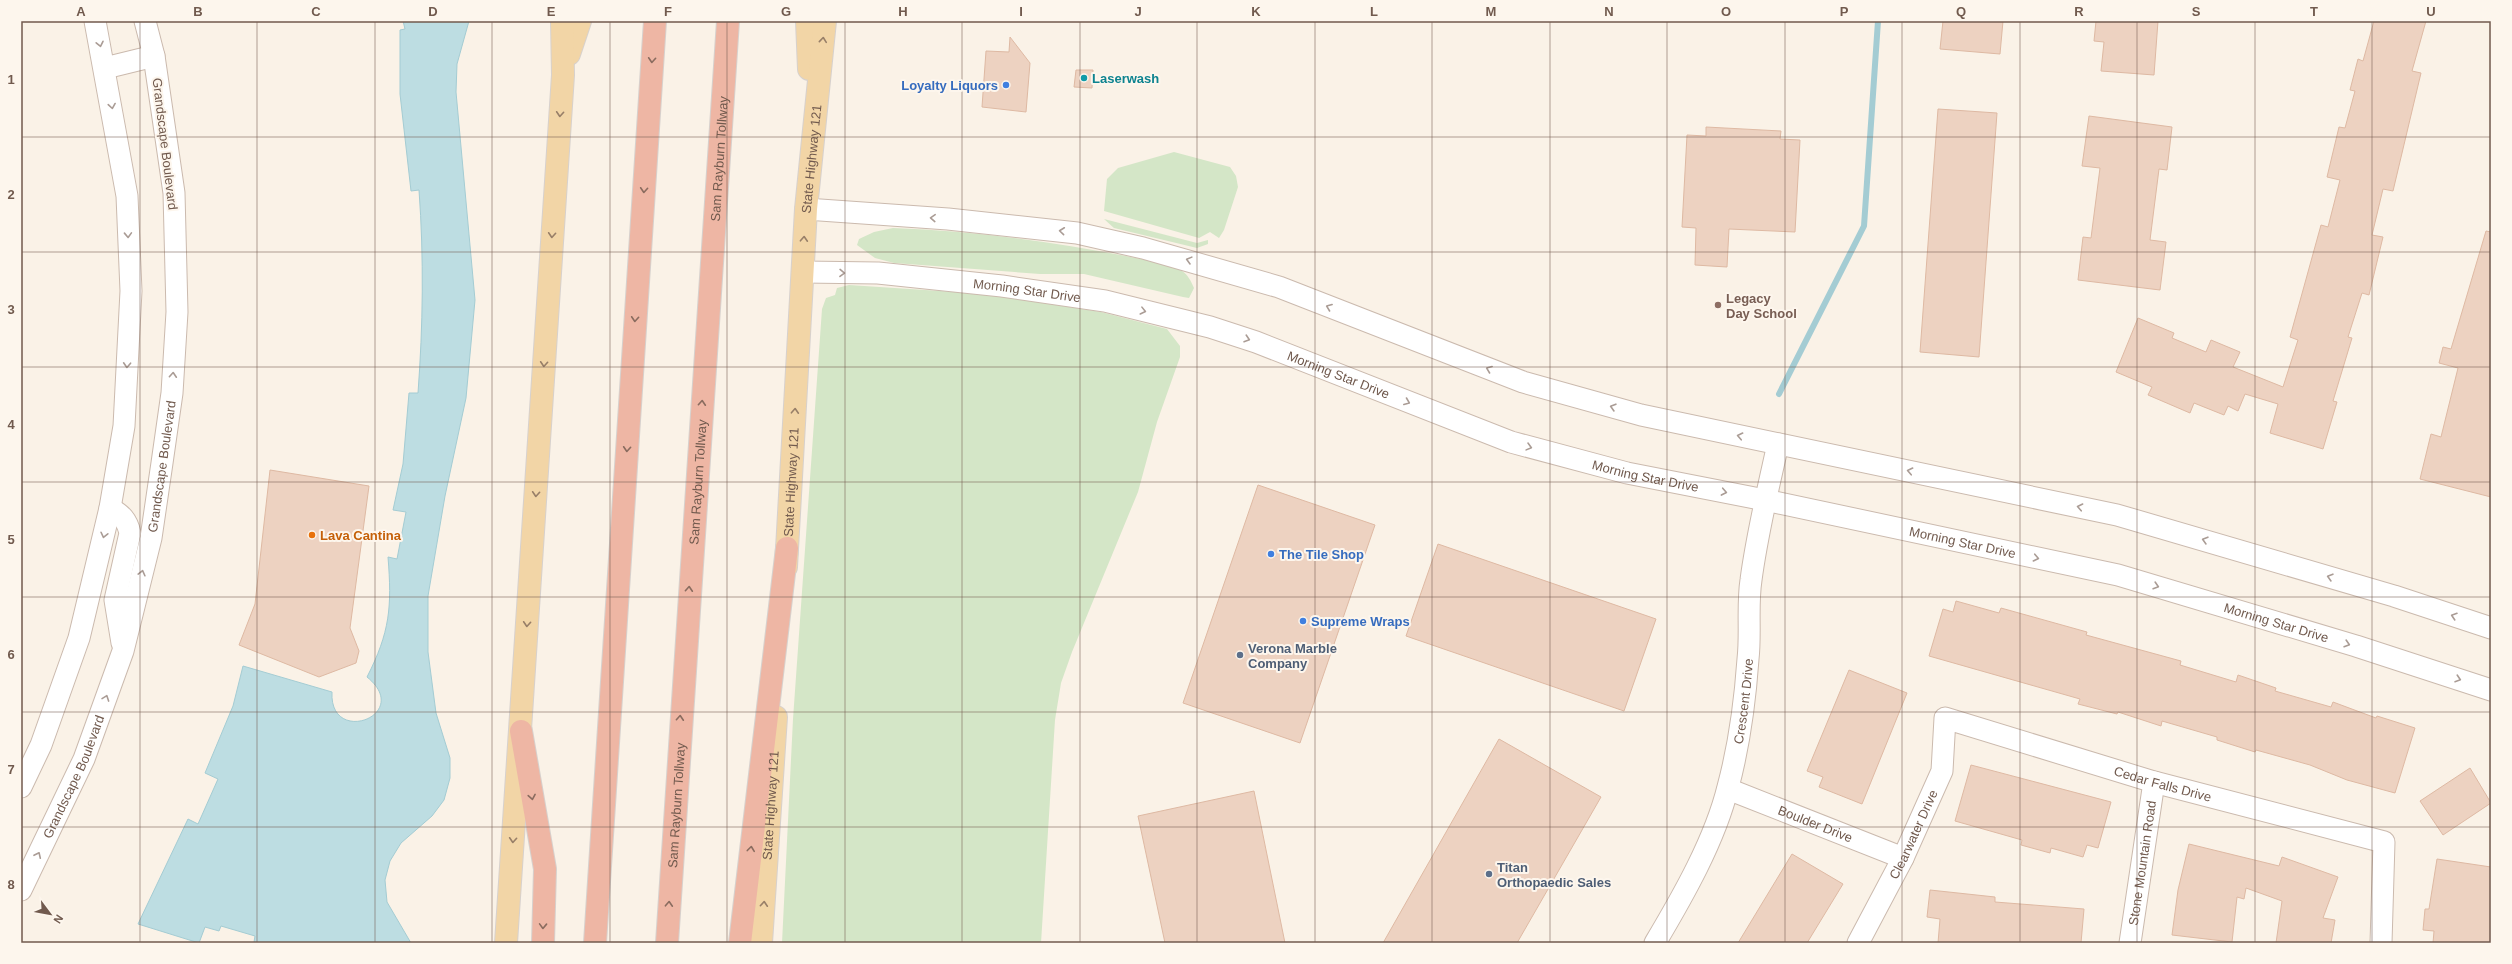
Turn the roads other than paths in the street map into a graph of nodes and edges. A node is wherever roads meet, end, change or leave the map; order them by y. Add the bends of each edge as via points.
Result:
1 (95, 21) edge
2 (145, 21) edge
3 (562, 21) edge
4 (580, 21) edge
5 (655, 21) edge
6 (728, 21) edge
7 (806, 21) edge
8 (825, 21) edge
9 (154, 56) junction
10 (105, 68) junction
11 (562, 75) junction
12 (813, 136) junction
13 (806, 209) junction
14 (803, 272) junction
15 (1778, 444) junction
16 (1765, 500) junction
17 (110, 508) junction
18 (787, 548) junction
19 (2491, 628) edge
20 (123, 651) junction
21 (2491, 690) edge
22 (1945, 718) joint
23 (521, 731) junction
24 (2154, 782) junction
25 (21, 787) edge
26 (1728, 789) junction
27 (1903, 858) junction
28 (21, 890) edge
29 (506, 943) edge
30 (543, 943) edge
31 (595, 943) edge
32 (667, 943) edge
33 (740, 943) edge
34 (761, 943) edge
35 (1656, 943) edge
36 (1858, 943) edge
37 (2130, 943) edge
38 (2381, 943) edge

1 -> 10 street
2 - 9 street, Grandscape Boulevard
3 - 11 main road
4 - 11 main road
5 -> 31 highway
32 -> 6 highway, Sam Rayburn Tollway
7 - 12 main road
12 -> 8 main road, State Highway 121
9 - 10 street
20 -> 9 street, Grandscape Boulevard via 151,538 172,393 177,312 174,193
10 -> 17 street via 127,196 131,291 124,426
11 -> 23 main road
12 - 13 main road, State Highway 121
14 -> 13 main road, State Highway 121
15 -> 13 street via 1641,415 1523,382 1279,287 1227,270 1143,248 1070,232 948,218
14 -> 16 street, Morning Star Drive via 878,273 1002,286 1105,302 1210,327 1256,342 1511,442 1627,474
18 -> 14 main road, State Highway 121
15 - 16 street, Crescent Drive
19 -> 15 street via 2394,596 2117,515
16 -> 21 street, Morning Star Drive via 2118,575 2356,646
16 - 26 street, Crescent Drive via 1750,582 1748,659 1738,743
17 - 20 street via 122,515 128,523 130,533 115,600
17 -> 25 street via 80,638 41,745
33 -> 18 highway
34 -> 18 main road, State Highway 121
28 -> 20 street, Grandscape Boulevard via 84,759
22 - 24 street, Cedar Falls Drive
22 - 27 street, Clearwater Drive via 1942,771
23 -> 29 main road
23 -> 30 highway via 545,869
24 - 37 street, Stone Mountain Road
24 - 38 street, Cedar Falls Drive via 2384,842
26 - 27 street, Boulder Drive
26 - 35 street, Crescent Drive via 1708,843
27 - 36 street, Clearwater Drive

